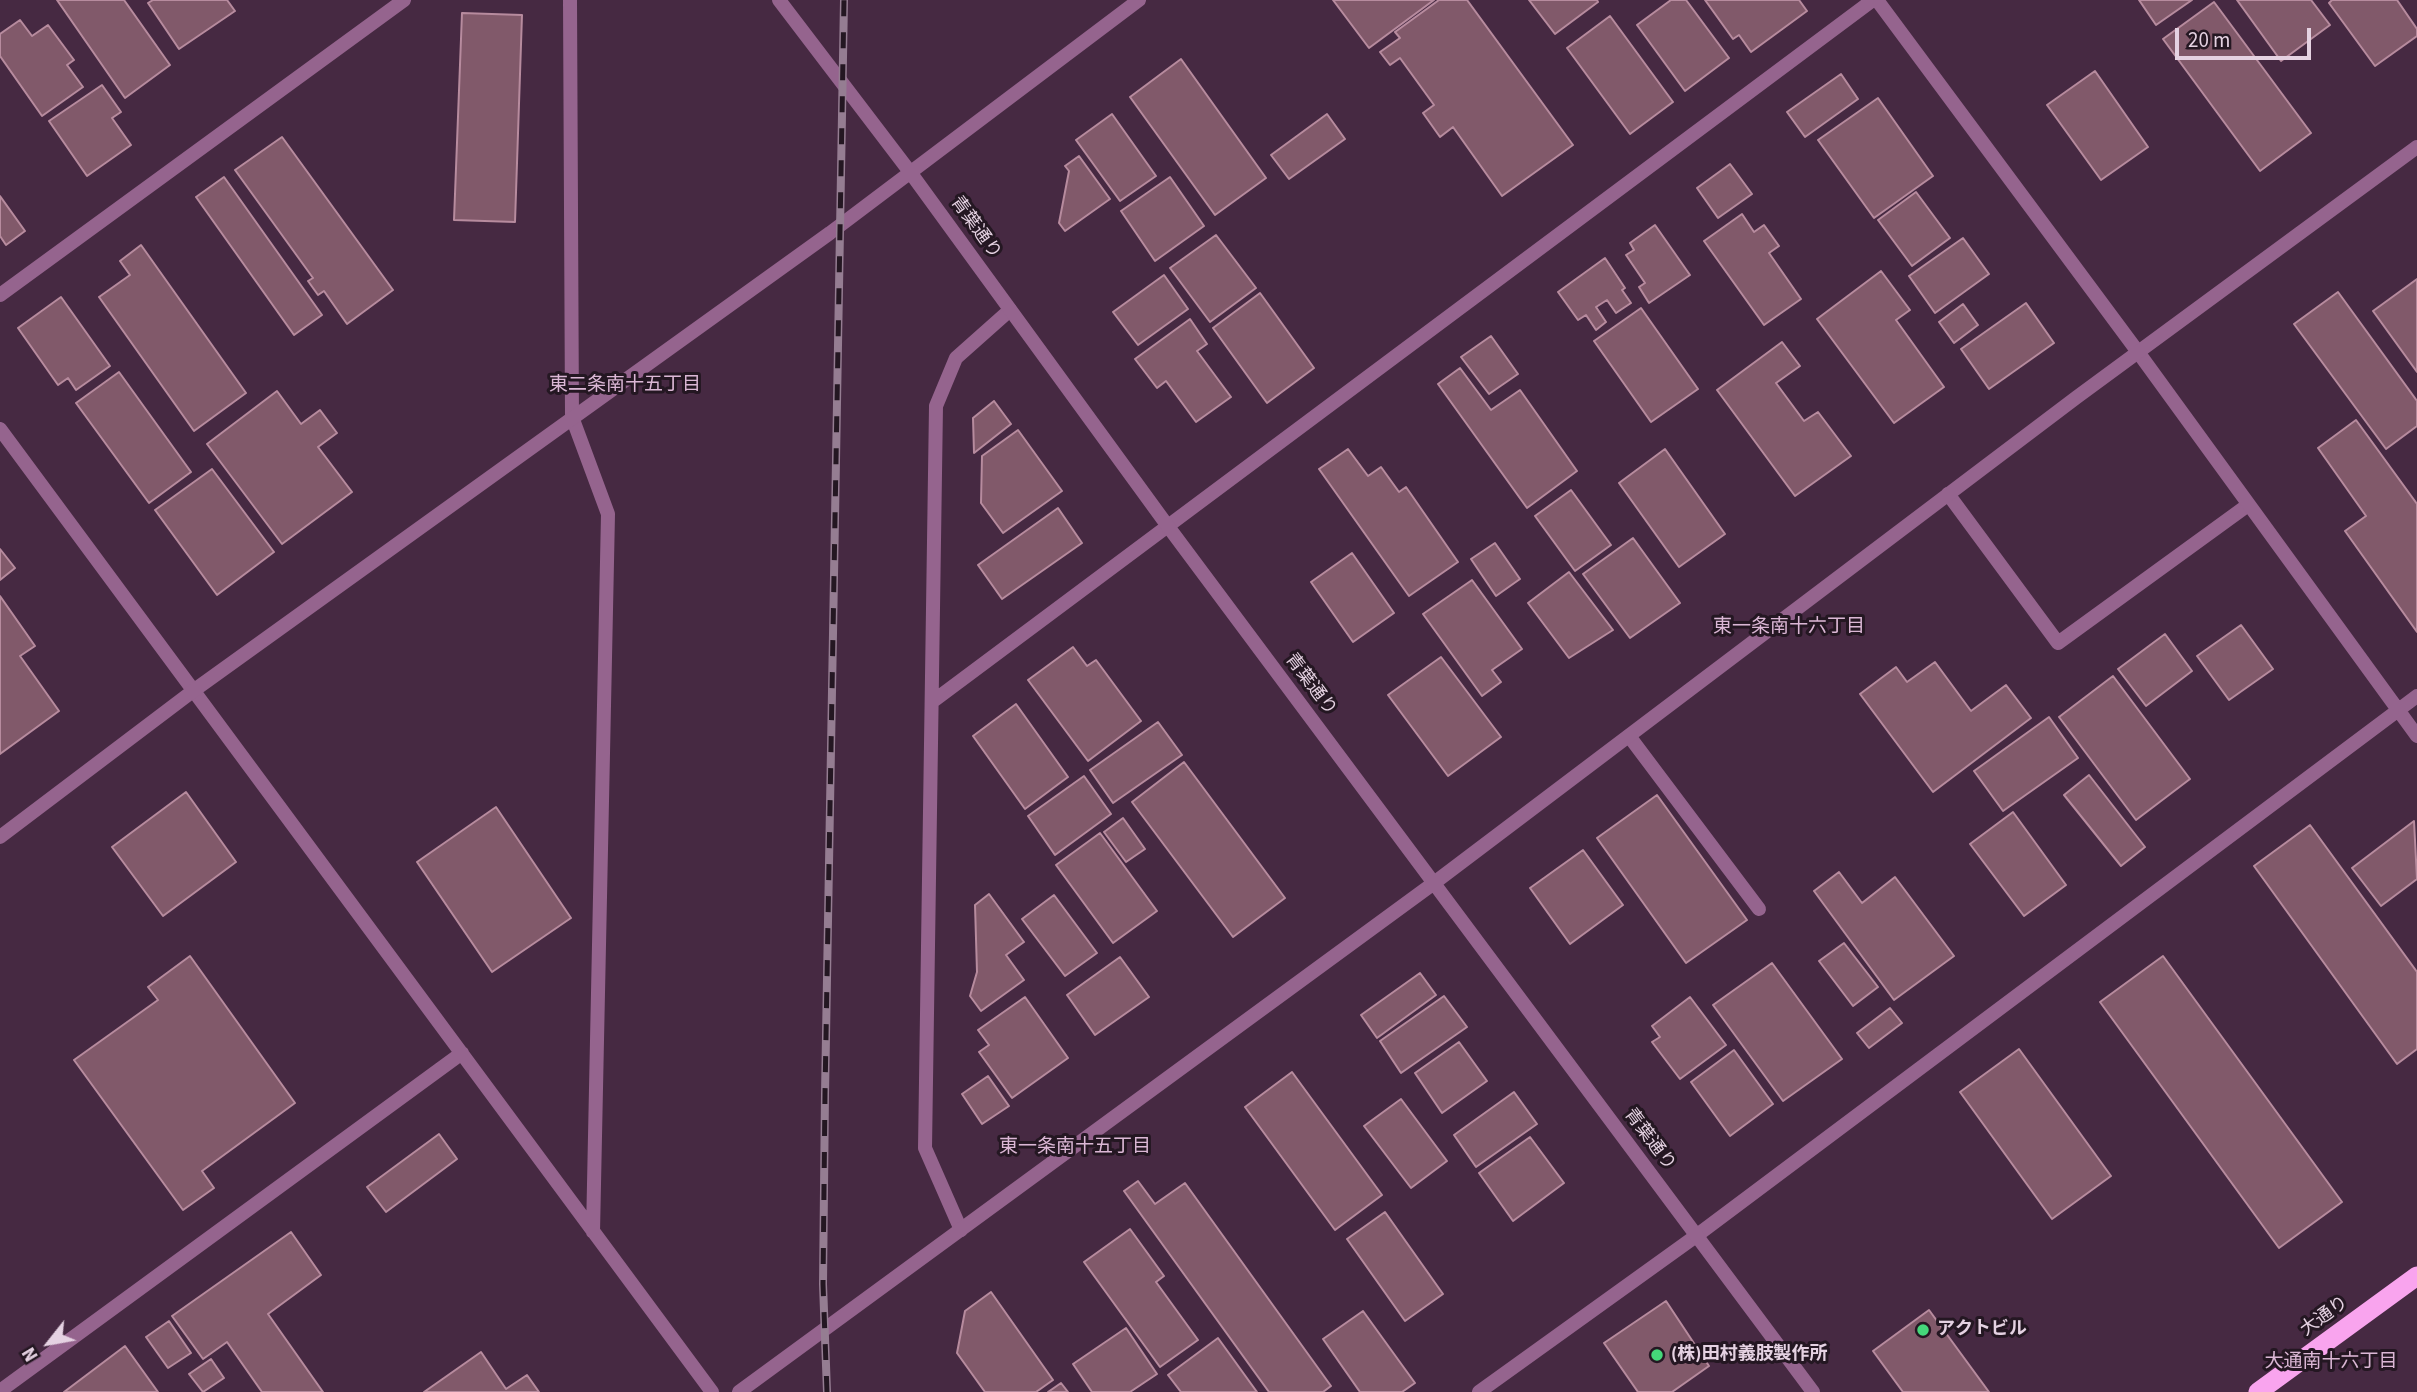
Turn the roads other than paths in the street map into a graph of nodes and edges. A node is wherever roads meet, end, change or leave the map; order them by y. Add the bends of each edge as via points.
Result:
1 (404, 0) edge
2 (570, 0) edge
3 (779, 0) edge
4 (1139, 0) edge
5 (1875, 0) edge
6 (2417, 147) edge
7 (910, 172) junction
8 (0, 295) edge
9 (1010, 310) junction
10 (2138, 352) junction
11 (572, 417) junction
12 (0, 429) edge
13 (1948, 494) junction
14 (2248, 505) junction
15 (1167, 525) junction
16 (193, 691) junction
17 (2417, 696) edge
18 (932, 702) junction
19 (2398, 710) junction
20 (1629, 736) junction
21 (2417, 736) edge
22 (0, 837) edge
23 (1434, 883) junction
24 (1759, 909) dead end
25 (462, 1053) junction
26 (961, 1230) junction
27 (593, 1232) junction
28 (1696, 1236) junction
29 (2417, 1276) edge
30 (0, 1391) edge
31 (712, 1392) edge
32 (739, 1392) edge
33 (1479, 1392) edge
34 (1813, 1392) edge
35 (2258, 1392) edge

1 - 8 street
2 - 11 street
3 - 7 street, 青葉通り
4 - 7 street
5 - 10 street
5 - 15 street
6 - 10 street
7 - 9 street, 青葉通り
7 - 11 street
9 - 15 street, 青葉通り
9 - 18 street via 956,358 936,406
10 - 13 street
10 - 14 street
11 - 16 street
11 - 27 street via 608,514
12 - 16 street
13 - 14 street via 2058,643
13 - 20 street
14 - 19 street
15 - 18 street
15 - 23 street, 青葉通り
16 - 22 street
16 - 25 street
17 - 19 street
18 - 26 street via 925,1148
19 - 21 street
19 - 28 street
20 - 23 street
20 - 24 street
23 - 26 street
23 - 28 street, 青葉通り
25 - 27 street
25 - 30 street
26 - 32 street
27 - 31 street
28 - 33 street
28 - 34 street, 青葉通り
29 - 35 highway, 大通り

